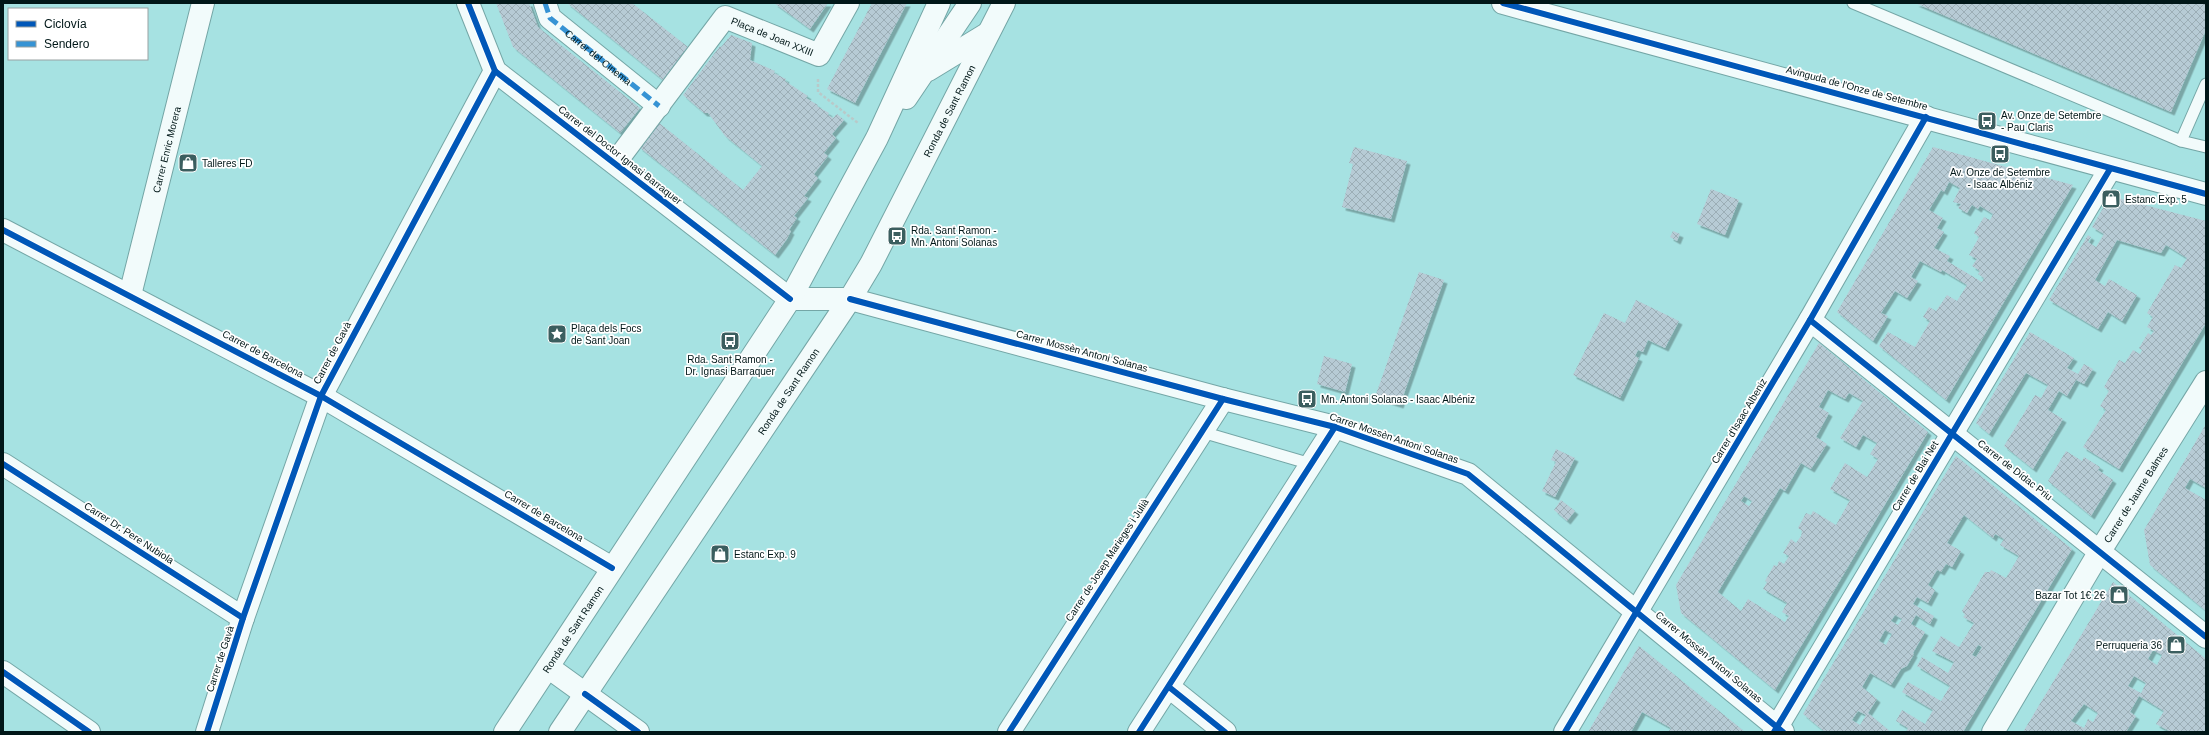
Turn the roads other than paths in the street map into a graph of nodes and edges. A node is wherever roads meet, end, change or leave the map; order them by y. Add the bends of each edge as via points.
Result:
1 (203, 3) edge
2 (468, 3) edge
3 (545, 3) edge
4 (848, 3) edge
5 (939, 3) edge
6 (970, 3) edge
7 (1004, 3) edge
8 (1503, 3) edge
9 (1853, 3) edge
10 (987, 34) junction
11 (495, 71) junction
12 (924, 73) junction
13 (2206, 84) edge
14 (659, 106) junction
15 (1926, 117) junction
16 (877, 138) junction
17 (2181, 140) junction
18 (2206, 147) edge
19 (615, 163) junction
20 (2110, 169) junction
21 (2206, 194) edge
22 (6, 238) edge
23 (130, 295) junction
24 (790, 299) junction
25 (850, 299) junction
26 (1810, 320) junction
27 (2206, 382) edge
28 (321, 396) junction
29 (1222, 399) junction
30 (1335, 427) junction
31 (1202, 432) junction
32 (1952, 434) junction
33 (3, 464) edge
34 (1311, 464) junction
35 (2100, 551) junction
36 (612, 568) junction
37 (1637, 611) junction
38 (243, 618) junction
39 (2206, 637) edge
40 (548, 667) junction
41 (3, 672) edge
42 (1169, 686) junction
43 (585, 694) junction
44 (617, 725) edge
45 (1778, 730) edge
46 (89, 732) edge
47 (207, 732) edge
48 (505, 732) edge
49 (560, 732) edge
50 (638, 732) edge
51 (1009, 732) edge
52 (1139, 732) edge
53 (1225, 732) edge
54 (1565, 732) edge
55 (1993, 732) edge

1 - 23 street, Carrer Enric Morera
2 - 11 street
3 - 14 street, Carrer del Cinema via 550,18
4 - 14 street, Plaça de Joan XXIII via 819,55 725,18
5 - 16 street, Ronda de Sant Ramon
6 - 12 street, Ronda de Sant Ramon
7 - 10 street, Ronda de Sant Ramon
8 - 15 street, Avinguda de l'Onze de Setembre
9 - 17 lane
10 - 12 street, Ronda de Sant Ramon
10 - 25 street, Ronda de Sant Ramon via 871,264
11 - 19 street, Carrer del Doctor Ignasi Barraquer
11 - 28 street, Carrer de Gavà
12 - 16 street, Ronda de Sant Ramon
13 - 17 lane
14 - 19 street
15 - 20 street, Avinguda de l'Onze de Setembre
15 - 26 street, Carrer d'Isaac Albeniz
16 - 24 street, Ronda de Sant Ramon
17 - 18 lane
19 - 24 street, Carrer del Doctor Ignasi Barraquer
20 - 21 street, Avinguda de l'Onze de Setembre
20 - 32 street, Carrer de Blai Net
22 - 23 street, Carrer de Barcelona
23 - 28 street, Carrer de Barcelona
24 - 25 street, Carrer Mossèn Antoni Solanas
24 - 36 street, Ronda de Sant Ramon
25 - 29 street, Carrer Mossèn Antoni Solanas
25 - 43 street, Ronda de Sant Ramon
26 - 32 street, Carrer de Dídac Priu
26 - 37 street, Carrer d'Isaac Albeniz
27 - 35 street, Carrer de Jaume Balmes
28 - 36 street, Carrer de Barcelona
28 - 38 street, Carrer de Gavà
29 - 30 street, Carrer Mossèn Antoni Solanas
29 - 31 street, Carrer de Josep Marieges i Julià
30 - 34 street
30 - 37 street, Carrer Mossèn Antoni Solanas via 1468,474
31 - 34 lane
31 - 51 street, Carrer de Josep Marieges i Julià
32 - 35 street, Carrer de Dídac Priu
32 - 45 street, Carrer de Blai Net
33 - 38 street, Carrer Dr. Pere Nubiola
34 - 42 street
35 - 39 street, Carrer de Dídac Priu
35 - 55 street, Carrer de Jaume Balmes
36 - 40 street, Ronda de Sant Ramon
37 - 45 street, Carrer Mossèn Antoni Solanas
37 - 54 street, Carrer d'Isaac Albeniz
38 - 47 street, Carrer de Gavà
40 - 43 street
40 - 48 street, Ronda de Sant Ramon
41 - 46 street
42 - 52 street
42 - 53 street
43 - 44 street
43 - 49 street, Ronda de Sant Ramon
44 - 50 street

